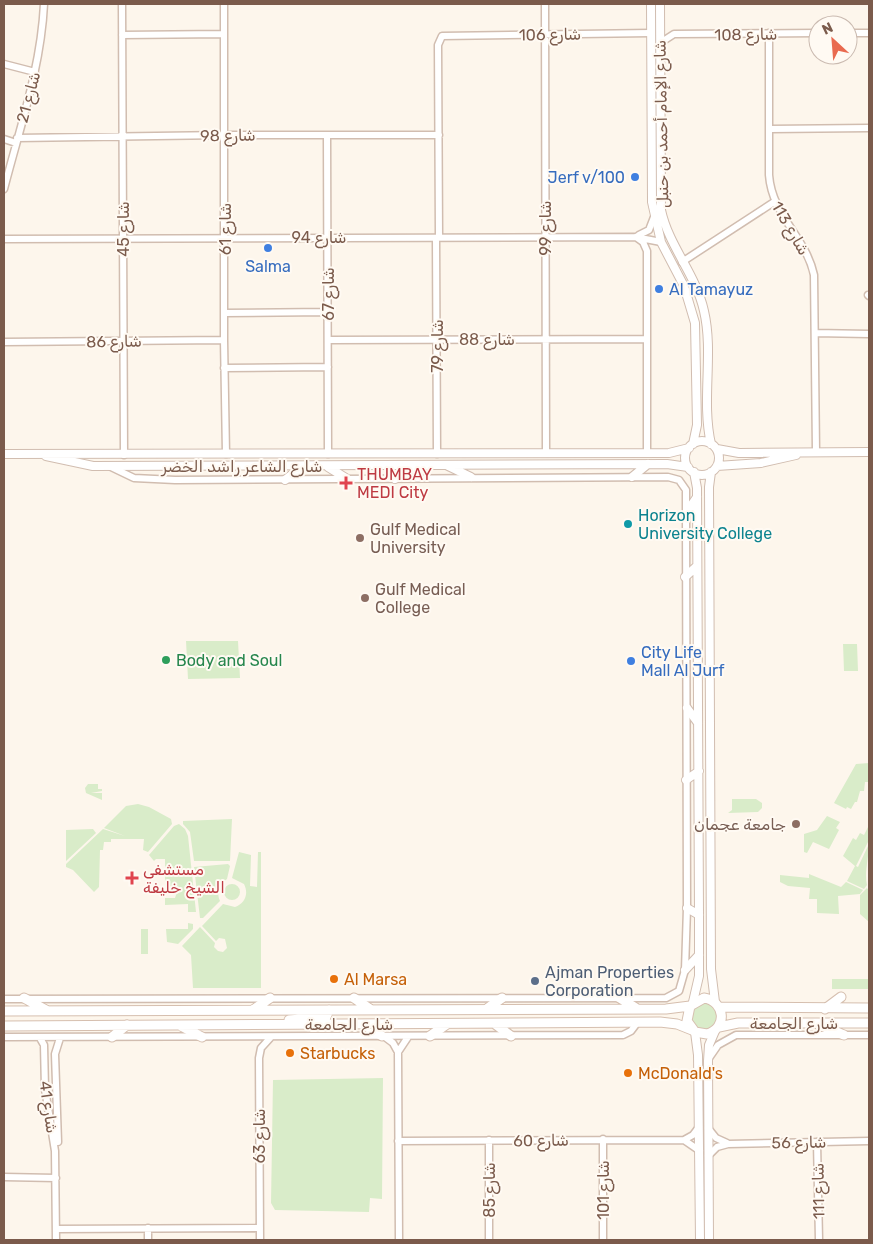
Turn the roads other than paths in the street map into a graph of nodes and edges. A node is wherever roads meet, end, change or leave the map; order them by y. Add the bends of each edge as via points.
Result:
1 (44, 4) edge
2 (122, 4) edge
3 (224, 4) edge
4 (545, 4) edge
5 (651, 4) edge
6 (660, 4) edge
7 (660, 25) junction
8 (651, 33) junction
9 (769, 33) junction
10 (808, 33) edge
11 (224, 34) junction
12 (450, 34) joint
13 (545, 34) junction
14 (674, 34) junction
15 (122, 35) junction
16 (660, 43) junction
17 (4, 64) edge
18 (35, 72) junction
19 (869, 128) edge
20 (770, 129) junction
21 (327, 134) junction
22 (225, 135) junction
23 (439, 135) junction
24 (123, 137) junction
25 (4, 139) edge
26 (17, 140) junction
27 (4, 189) edge
28 (774, 202) junction
29 (654, 217) junction
30 (225, 237) junction
31 (328, 237) junction
32 (546, 237) junction
33 (635, 237) junction
34 (438, 238) junction
35 (123, 239) junction
36 (4, 240) edge
37 (657, 240) junction
38 (647, 251) junction
39 (682, 262) junction
40 (328, 312) junction
41 (224, 313) junction
42 (815, 334) junction
43 (869, 334) edge
44 (437, 339) junction
45 (647, 339) junction
46 (224, 340) junction
47 (328, 340) junction
48 (545, 340) junction
49 (123, 341) junction
50 (4, 342) edge
51 (328, 367) junction
52 (224, 368) junction
53 (691, 446) junction
54 (714, 446) junction
55 (816, 452) junction
56 (869, 452) edge
57 (37, 453) junction
58 (546, 453) junction
59 (647, 453) junction
60 (4, 454) edge
61 (226, 454) junction
62 (328, 454) junction
63 (437, 454) junction
64 (103, 455) junction
65 (124, 455) junction
66 (648, 464) junction
67 (446, 465) junction
68 (106, 466) junction
69 (304, 466) junction
70 (327, 466) junction
71 (417, 466) junction
72 (714, 469) junction
73 (691, 470) junction
74 (632, 477) junction
75 (471, 478) junction
76 (395, 479) junction
77 (285, 480) junction
78 (349, 480) junction
79 (697, 497) junction
80 (686, 513) junction
81 (697, 566) junction
82 (685, 577) junction
83 (686, 708) junction
84 (698, 723) junction
85 (699, 771) junction
86 (686, 780) junction
87 (687, 908) junction
88 (699, 915) junction
89 (699, 955) junction
90 (685, 970) junction
91 (618, 997) junction
92 (841, 997) dead end
93 (24, 998) junction
94 (270, 998) junction
95 (354, 998) junction
96 (502, 998) junction
97 (4, 999) edge
98 (692, 1004) junction
99 (717, 1004) junction
100 (488, 1008) junction
101 (869, 1008) edge
102 (370, 1009) junction
103 (639, 1009) junction
104 (825, 1009) junction
105 (253, 1010) junction
106 (329, 1010) junction
107 (4, 1011) edge
108 (46, 1011) junction
109 (637, 1023) junction
110 (814, 1023) junction
111 (869, 1023) edge
112 (282, 1024) junction
113 (362, 1024) junction
114 (447, 1024) junction
115 (495, 1024) junction
116 (127, 1025) junction
117 (179, 1025) junction
118 (4, 1026) edge
119 (717, 1029) junction
120 (694, 1031) junction
121 (844, 1035) junction
122 (869, 1035) edge
123 (383, 1036) junction
124 (408, 1036) junction
125 (430, 1036) junction
126 (511, 1036) junction
127 (4, 1037) edge
128 (112, 1037) junction
129 (202, 1037) junction
130 (271, 1037) junction
131 (40, 1038) junction
132 (60, 1038) junction
133 (398, 1052) junction
134 (708, 1061) junction
135 (704, 1127) junction
136 (603, 1139) junction
137 (489, 1140) junction
138 (684, 1140) junction
139 (398, 1141) junction
140 (869, 1141) edge
141 (818, 1142) junction
142 (728, 1144) junction
143 (700, 1151) junction
144 (708, 1156) junction
145 (4, 1177) edge
146 (56, 1178) junction
147 (148, 1228) junction
148 (260, 1228) junction
149 (56, 1229) junction
150 (56, 1240) edge
151 (148, 1240) edge
152 (260, 1240) edge
153 (399, 1240) edge
154 (488, 1240) edge
155 (603, 1240) edge
156 (700, 1240) edge
157 (709, 1240) edge
158 (819, 1240) edge

1 - 18 street, شارع 21
2 - 15 street, شارع 45
3 - 11 street, شارع 61
4 - 13 street, شارع 99
5 - 8 street, شارع الإمام أحمد بن حنبل
6 - 7 street, شارع الإمام أحمد بن حنبل
7 - 14 street
7 - 16 street, شارع الإمام أحمد بن حنبل
8 - 13 street, شارع 106
8 - 29 street, شارع الإمام أحمد بن حنبل via 650,188
9 - 10 street, شارع 108
9 - 14 street, شارع 108
9 - 20 street, شارع 113
11 - 15 street
11 - 22 street, شارع 61
12 - 13 street, شارع 106
12 - 23 street, شارع 79 via 442,36 438,42
13 - 32 street, شارع 99
14 - 16 street
15 - 24 street, شارع 45
16 - 39 street, شارع الإمام أحمد بن حنبل via 661,210
17 - 18 street
18 - 26 street, شارع 21
19 - 20 street
20 - 28 street, شارع 113 via 770,180
21 - 22 street, شارع 98
21 - 23 street, شارع 98
21 - 31 street, شارع 67
22 - 24 street, شارع 98
22 - 30 street, شارع 61
23 - 34 street, شارع 79
24 - 26 street, شارع 98
24 - 35 street, شارع 45
25 - 26 street, شارع 98
26 - 27 street, شارع 21
28 - 39 street
28 - 42 street, شارع 113 via 812,266
29 - 33 street via 649,230
29 - 37 street, شارع الإمام أحمد بن حنبل
30 - 31 street, شارع 94
30 - 35 street, شارع 94
30 - 41 street, شارع 61
31 - 34 street, شارع 94
31 - 40 street, شارع 67
32 - 33 street, شارع 94
32 - 34 street, شارع 94
32 - 48 street, شارع 99
33 - 37 street, شارع 94
33 - 38 street via 643,242
34 - 44 street, شارع 79
35 - 36 street, شارع 94
35 - 49 street, شارع 45
37 - 38 street
37 - 53 street, شارع الإمام أحمد بن حنبل via 684,286 695,323 697,425
38 - 45 street
39 - 54 street, شارع الإمام أحمد بن حنبل via 701,301 707,324 708,427
40 - 41 street
40 - 47 street, شارع 67
41 - 46 street, شارع 61
42 - 43 street
42 - 55 street, شارع 113
44 - 47 street, شارع 88
44 - 48 street, شارع 88
44 - 63 street, شارع 79
45 - 48 street, شارع 88
45 - 59 street
46 - 49 street, شارع 86
46 - 52 street, شارع 61
47 - 51 street, شارع 67
48 - 58 street, شارع 99
49 - 50 street, شارع 86
49 - 65 street, شارع 45
51 - 52 street
51 - 62 street, شارع 67
52 - 61 street, شارع 61
53 - 54 street via 705,441
53 - 59 street, شارع الشاعر راشد الخضر via 674,452
53 - 73 street via 686,460
54 - 55 street via 739,453
54 - 72 street via 719,458
55 - 56 street
55 - 72 street
57 - 60 street, شارع الشاعر راشد الخضر
57 - 64 street, شارع الشاعر راشد الخضر
57 - 68 street, شارع الشاعر راشد الخضر via 84,465
58 - 59 street, شارع الشاعر راشد الخضر
58 - 63 street, شارع الشاعر راشد الخضر
61 - 62 street, شارع الشاعر راشد الخضر
61 - 65 street, شارع الشاعر راشد الخضر
62 - 63 street, شارع الشاعر راشد الخضر
64 - 65 street, شارع الشاعر راشد الخضر
64 - 68 street via 98,460
66 - 67 street, شارع الشاعر راشد الخضر
66 - 73 street, شارع الشاعر راشد الخضر via 672,464
66 - 74 street
67 - 71 street, شارع الشاعر راشد الخضر
67 - 75 street
68 - 69 street, شارع الشاعر راشد الخضر
68 - 77 street via 139,479
69 - 70 street, شارع الشاعر راشد الخضر
69 - 77 street
70 - 71 street, شارع الشاعر راشد الخضر
70 - 78 street
71 - 76 street
72 - 73 street via 702,474
72 - 99 street via 708,487 711,969
73 - 79 street
74 - 75 street
74 - 80 street via 679,480 686,490
75 - 76 street
76 - 78 street
77 - 78 street
79 - 80 street
79 - 81 street
80 - 82 street
81 - 82 street
81 - 84 street
82 - 83 street
83 - 84 street
83 - 86 street
84 - 85 street
85 - 86 street
85 - 88 street
86 - 87 street
87 - 88 street
87 - 90 street
88 - 89 street
89 - 90 street
89 - 98 street via 698,985
90 - 91 street via 682,985 673,996
91 - 96 street
91 - 103 main road
92 - 104 main road
93 - 94 street
93 - 97 street
93 - 108 main road
94 - 95 street
94 - 105 main road
95 - 96 street
95 - 102 main road
96 - 100 main road
98 - 99 main road via 704,998
98 - 103 main road, شارع الجامعة
98 - 120 main road via 687,1021
99 - 104 main road, شارع الجامعة
99 - 119 main road via 722,1015
100 - 102 main road, شارع الجامعة
100 - 103 main road, شارع الجامعة
101 - 104 main road, شارع الجامعة
102 - 106 main road, شارع الجامعة
105 - 106 main road, شارع الجامعة
105 - 108 main road, شارع الجامعة
106 - 112 main road via 326,1017 294,1018
107 - 108 main road, شارع الجامعة
109 - 115 main road, شارع الجامعة
109 - 120 main road, شارع الجامعة via 668,1022
109 - 126 street via 623,1035
110 - 111 main road, شارع الجامعة
110 - 119 main road, شارع الجامعة via 738,1023
110 - 121 main road
112 - 113 main road, شارع الجامعة
112 - 117 main road, شارع الجامعة
113 - 114 main road, شارع الجامعة
113 - 123 main road
114 - 115 main road, شارع الجامعة
114 - 125 main road
115 - 126 main road
116 - 117 main road, شارع الجامعة
116 - 118 main road, شارع الجامعة
116 - 128 main road
117 - 129 main road
119 - 120 main road via 703,1034
119 - 134 street via 709,1045
120 - 135 street
121 - 122 street
121 - 134 street via 736,1035 718,1045
123 - 124 street
123 - 130 street
123 - 133 street via 393,1043
124 - 125 street
124 - 133 street
125 - 126 street
127 - 131 street
128 - 129 street
128 - 132 street
129 - 130 street
130 - 148 street, شارع 63 via 264,1044 259,1058
131 - 132 street
131 - 146 street, شارع 41 via 44,1045 45,1089 54,1139
132 - 146 street, شارع 41 via 55,1054
133 - 139 street
134 - 135 street
135 - 138 street
135 - 142 street
135 - 143 street
135 - 144 street
136 - 137 street, شارع 60
136 - 138 street, شارع 60
136 - 155 street, شارع 101
137 - 139 street, شارع 60
137 - 154 street, شارع 85
138 - 143 street
139 - 153 street
140 - 141 street, شارع 56
141 - 142 street, شارع 56
141 - 158 street, شارع 111
142 - 144 street, شارع 56 via 717,1147
143 - 156 street
144 - 157 street
145 - 146 street
146 - 149 street, شارع 41
147 - 148 street
147 - 149 street
147 - 151 street
148 - 152 street, شارع 63
149 - 150 street, شارع 41

